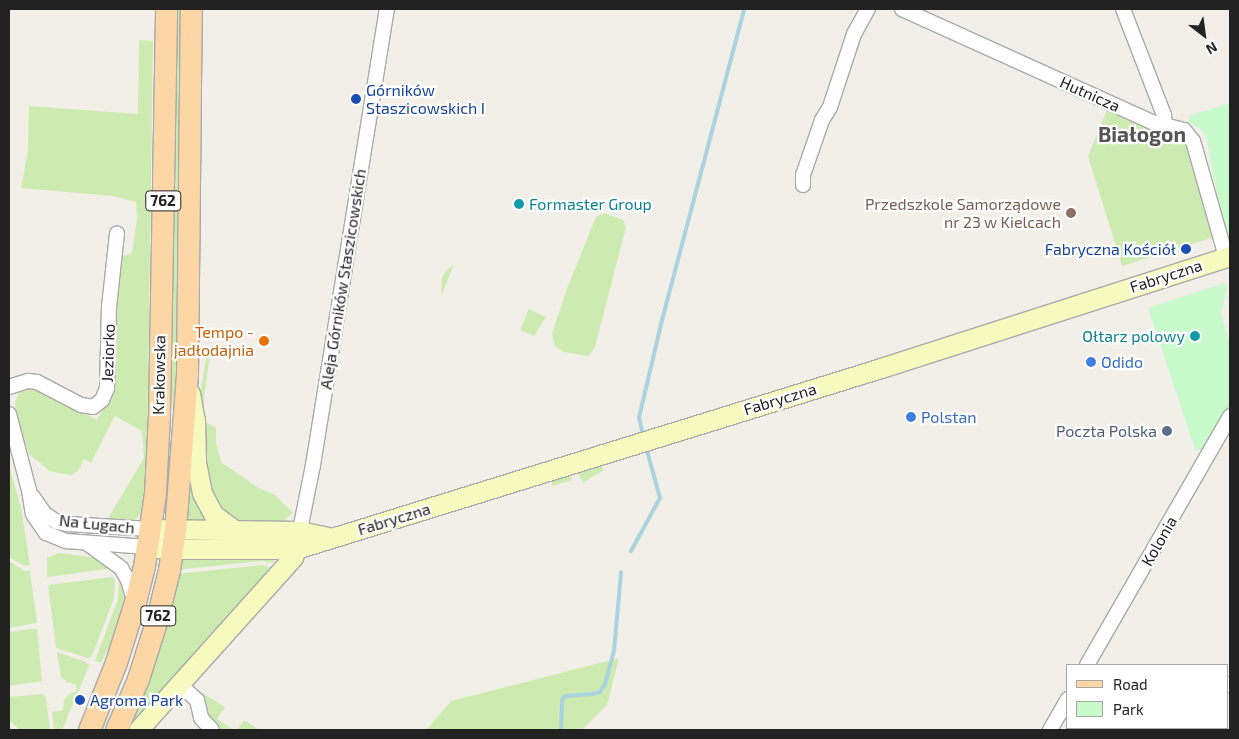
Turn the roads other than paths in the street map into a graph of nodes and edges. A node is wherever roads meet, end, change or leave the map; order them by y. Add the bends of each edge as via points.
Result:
1 (166, 9) edge
2 (191, 9) edge
3 (387, 9) edge
4 (868, 9) edge
5 (902, 9) edge
6 (1123, 9) edge
7 (1165, 125) junction
8 (803, 185) dead end
9 (116, 233) dead end
10 (1228, 257) edge
11 (187, 373) junction
12 (9, 387) edge
13 (9, 414) edge
14 (1230, 416) edge
15 (29, 490) junction
16 (234, 530) junction
17 (149, 538) junction
18 (174, 540) junction
19 (298, 540) junction
20 (86, 542) junction
21 (135, 602) junction
22 (1088, 664) edge
23 (179, 684) junction
24 (1066, 702) edge
25 (89, 730) edge
26 (116, 730) edge
27 (138, 730) edge
28 (212, 730) edge
29 (1050, 730) edge

1 - 17 main road, Krakowska / 762 via 159,414
2 - 11 main road, Krakowska / 762
3 - 19 street, Aleja Górników Staszicowskich
4 - 8 street via 854,34 830,107 822,120 803,175
5 - 7 street, Hutnicza
6 - 7 street
7 - 10 street, Hutnicza via 1184,130 1193,141
9 - 12 street, Jeziorko via 109,307 107,388 102,400 93,407 87,407 37,382 28,381
10 - 19 main road, Fabryczna via 329,538
11 - 16 main road via 202,493 213,514
11 - 18 main road, Krakowska / 762
13 - 15 street, Na Ługach
14 - 22 street, Kolonia
15 - 17 street, Na Ługach via 37,505 56,522
15 - 20 street, Na Ługach via 33,514 46,533 66,541
16 - 18 main road, Fabryczna
16 - 19 main road, Fabryczna
17 - 18 main road, Fabryczna
17 - 20 street, Na Ługach
17 - 21 main road, Krakowska / 762
18 - 19 main road, Fabryczna
18 - 26 main road, Krakowska / 762 via 156,622 138,679
19 - 23 main road via 293,557
20 - 21 street, Na Ługach via 121,568
21 - 25 main road, Krakowska / 762 via 113,671
23 - 27 main road
23 - 28 street via 198,700 201,718
24 - 29 street

